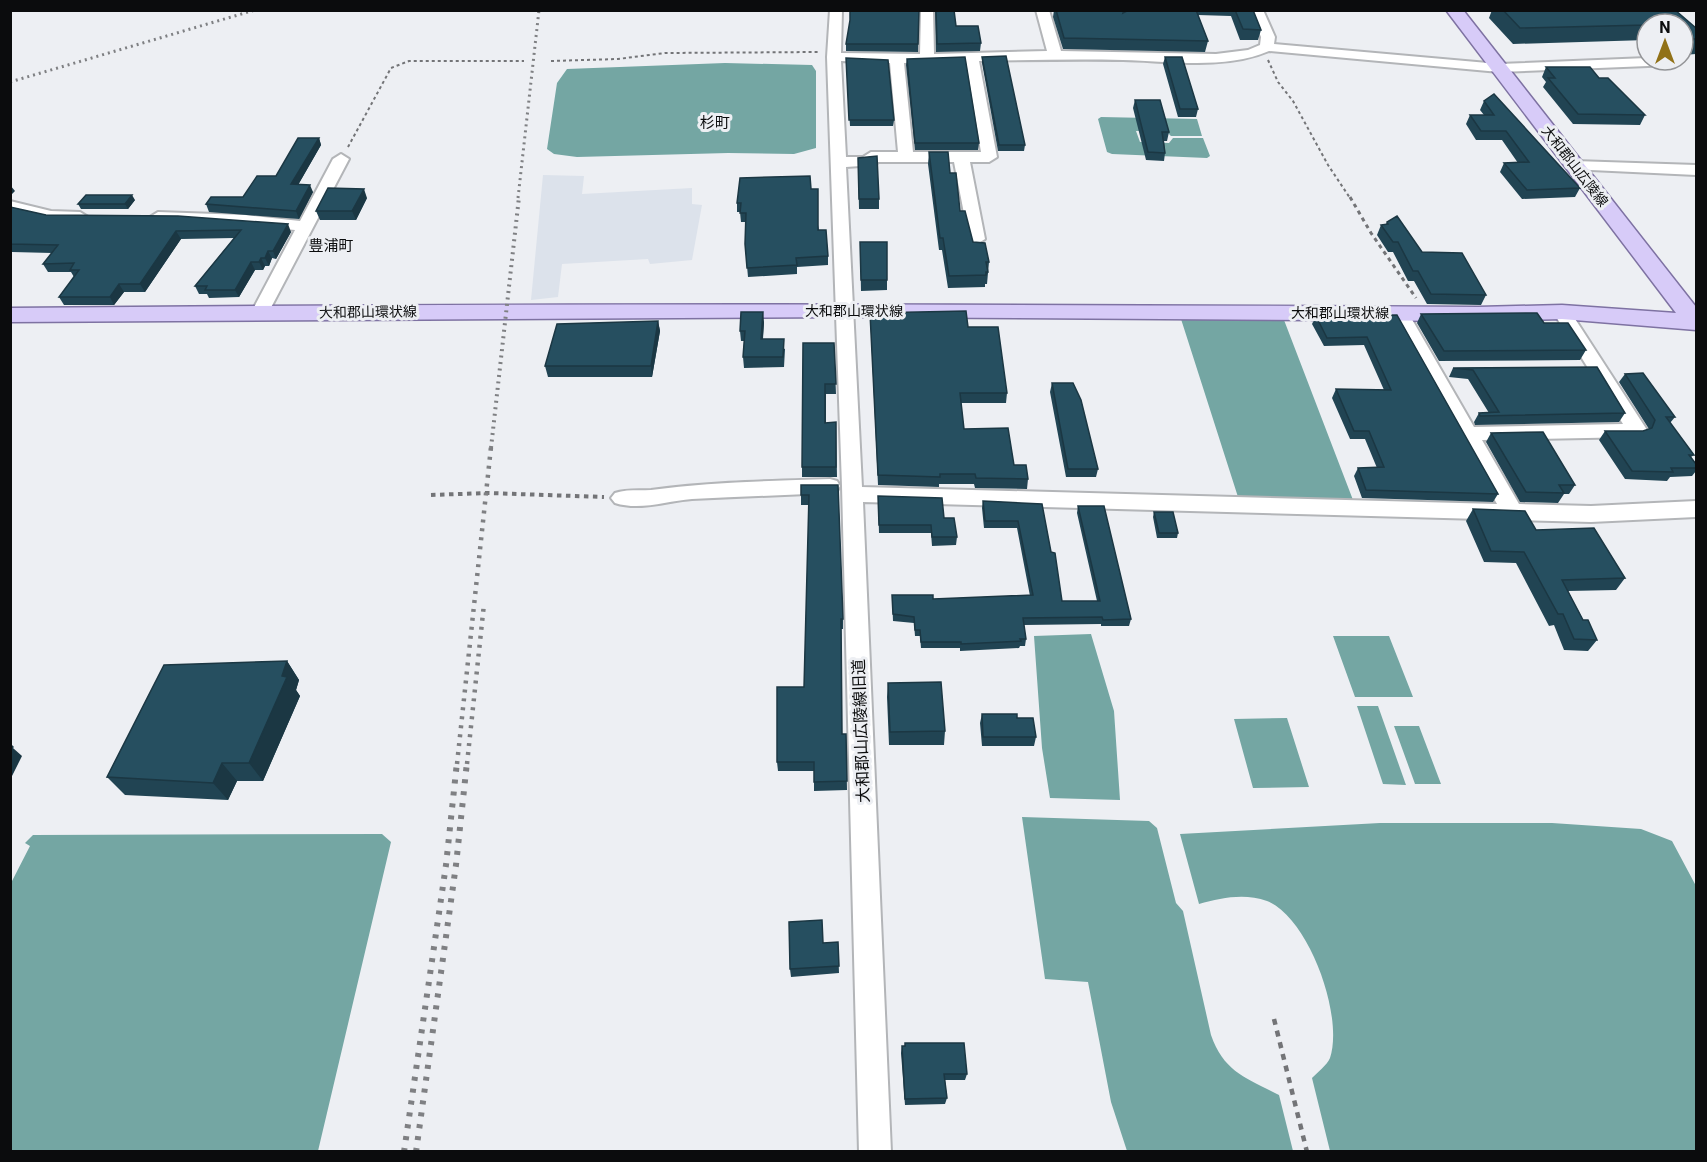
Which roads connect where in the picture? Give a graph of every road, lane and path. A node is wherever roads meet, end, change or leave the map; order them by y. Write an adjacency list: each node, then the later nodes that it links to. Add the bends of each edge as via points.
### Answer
1 (836, 10): 7 (street, 大和郡山広陵線旧道)
2 (927, 10): 9 (street)
3 (1042, 10): 8 (street)
4 (1256, 10): 6 (street, via 1268,38)
5 (1454, 10): 15 (main road, 大和郡山広陵線)
6 (1265, 48): 8 (street, via 1251,54 1216,58); 15 (street); 30 (path, via 1278,82 1306,121 1328,165)
7 (834, 54): 11 (street); 13 (path, via 665,53); 19 (street, 大和郡山広陵線旧道)
8 (1055, 56): 10 (street)
9 (927, 58): 10 (street); 11 (street)
10 (972, 58): 17 (street, via 989,157)
11 (897, 59): 16 (street)
12 (524, 61): 18 (path, via 409,61 391,68)
13 (550, 61)
14 (1635, 63): 15 (street)
15 (1499, 68): 20 (main road, 大和郡山広陵線)
16 (906, 157): 17 (street); 19 (street)
17 (960, 157): 26 (street)
18 (341, 159): 25 (street)
19 (839, 162): 27 (street, 大和郡山広陵線旧道)
20 (1575, 166): 21 (street); 33 (main road, 大和郡山広陵線)
21 (1696, 170)
22 (10, 206): 23 (street, via 51,216)
23 (98, 218)
24 (140, 218): 25 (street, via 245,220)
25 (304, 226): 31 (street)
26 (976, 239)
27 (845, 310): 29 (main road, 大和郡山環状線); 31 (main road, 大和郡山環状線); 39 (street, 大和郡山広陵線旧道)
28 (1562, 312): 30 (main road, 大和郡山環状線); 33 (main road, 大和郡山環状線); 35 (street)
29 (1400, 313): 30 (main road, 大和郡山環状線); 36 (street)
30 (1426, 313)
31 (260, 314): 32 (main road, 大和郡山環状線)
32 (10, 315)
33 (1696, 322)
34 (1573, 368): 35 (street)
35 (1597, 368): 38 (street, via 1637,430)
36 (1431, 369): 37 (street); 38 (street)
37 (1455, 369)
38 (1468, 434): 43 (street)
39 (852, 490): 41 (street, via 798,486); 43 (street); 45 (street, 大和郡山広陵線旧道)
40 (431, 495): 41 (path)
41 (622, 498)
42 (1696, 509): 43 (street, via 1591,514)
43 (1512, 511)
44 (1274, 1019): 46 (path)
45 (875, 1152)
46 (1307, 1152)

